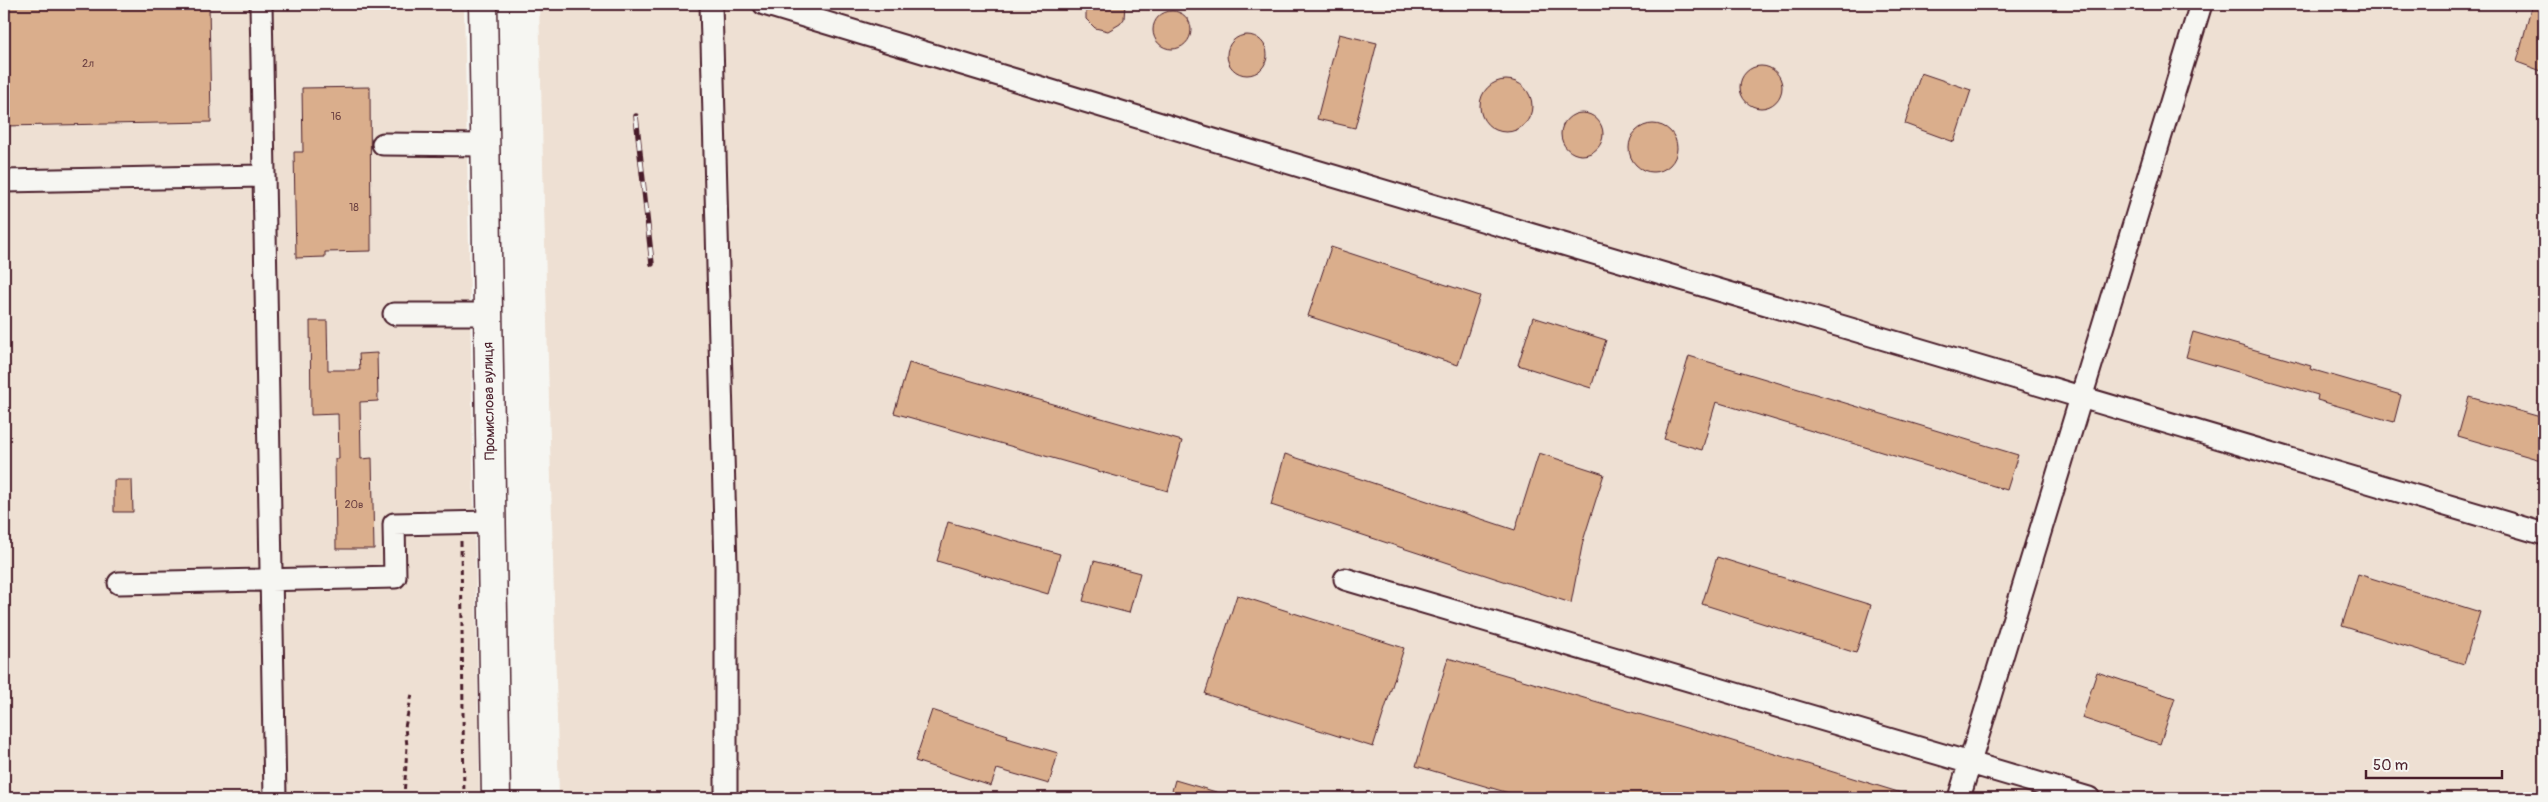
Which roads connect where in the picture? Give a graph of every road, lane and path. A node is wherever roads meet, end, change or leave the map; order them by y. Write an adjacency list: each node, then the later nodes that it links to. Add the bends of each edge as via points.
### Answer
1 (261, 4): 8 (lane)
2 (483, 4): 7 (main road, Промислова вулиця)
3 (710, 4): 25 (lane, via 726,567)
4 (764, 4): 12 (lane, via 1313,170)
5 (2201, 4): 12 (lane)
6 (383, 144): 7 (lane)
7 (485, 146): 11 (main road, Промислова вулиця)
8 (264, 176): 9 (lane); 17 (lane)
9 (4, 181)
10 (394, 314): 11 (lane)
11 (488, 314): 14 (main road, Промислова вулиця)
12 (2082, 396): 15 (lane); 20 (lane)
13 (461, 522): 14 (lane); 17 (lane, via 394,524 395,577); 23 (path)
14 (492, 522): 24 (main road, Промислова вулиця)
15 (2544, 534)
16 (1345, 579): 20 (lane)
17 (271, 580): 18 (lane); 21 (lane)
18 (119, 583)
19 (412, 694): 22 (path, via 405,728)
20 (1970, 762): 26 (lane); 27 (lane)
21 (275, 798)
22 (404, 798)
23 (464, 798)
24 (496, 798)
25 (726, 798)
26 (1959, 798)
27 (2089, 798)

